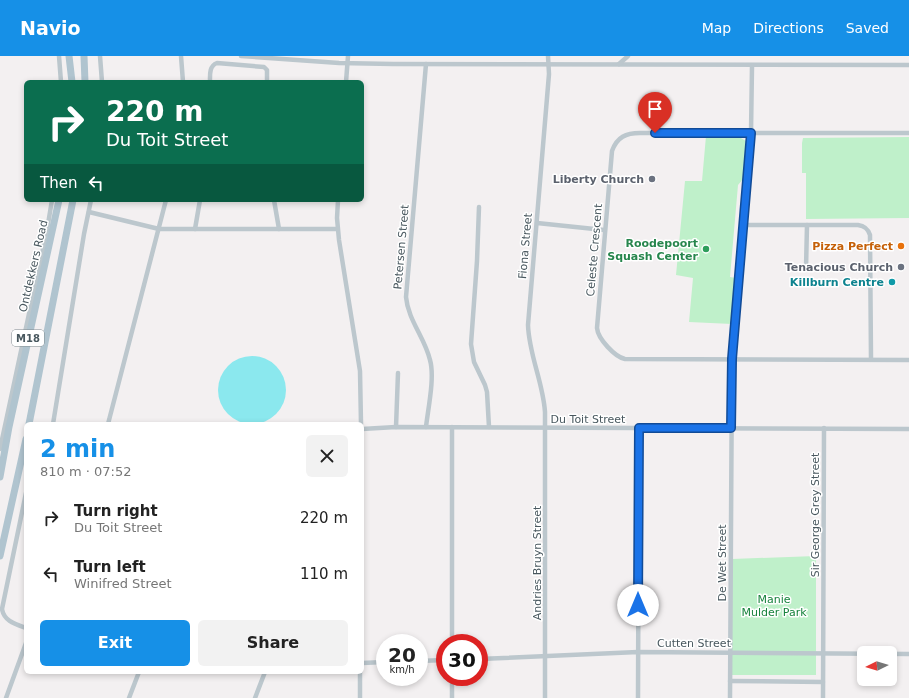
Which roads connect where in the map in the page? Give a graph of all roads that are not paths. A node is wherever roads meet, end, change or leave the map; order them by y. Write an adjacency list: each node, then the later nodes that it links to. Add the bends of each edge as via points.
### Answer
1 (59, 56): 17 (street)
2 (69, 56): 18 (main road)
3 (84, 56): 19 (main road)
4 (100, 56): 20 (street)
5 (181, 56): 21 (street)
6 (241, 56): 10 (street)
7 (348, 56): 11 (street)
8 (548, 56): 14 (street, Fiona Street)
9 (628, 56): 13 (street)
10 (265, 57): 11 (street)
11 (348, 63): 12 (street); 24 (street)
12 (426, 64): 14 (street); 57 (street, Petersen Street, via 406,297 408,309 430,360)
13 (619, 64): 14 (street); 16 (street)
14 (550, 65): 37 (street, Fiona Street)
15 (909, 65): 16 (street)
16 (752, 66): 25 (street, De Wet Street)
17 (61, 80)
18 (72, 80)
19 (85, 80)
20 (102, 80)
21 (183, 80)
22 (210, 80): 23 (street, via 210,70 214,64 218,64 264,67 267,70)
23 (267, 80)
24 (346, 80)
25 (751, 133): 26 (street, Celeste Crescent); 38 (street, De Wet Street); 44 (street, Celeste Crescent, via 640,133 624,136 612,151)
26 (909, 133)
27 (52, 202): 54 (street, Ontdekkers Road)
28 (59, 202): 67 (main road, Ontdekkers Road / M18)
29 (73, 202): 50 (main road, M18)
30 (91, 202): 36 (street)
31 (166, 202): 40 (street)
32 (200, 202): 41 (street)
33 (274, 202): 42 (street)
34 (338, 202): 43 (street)
35 (479, 208): 58 (street, via 478,261 470,344 474,362 487,392)
36 (89, 212): 40 (street); 51 (street)
37 (536, 223): 44 (street); 59 (street, Fiona Street, via 528,330 543,390)
38 (744, 225): 39 (street); 46 (street, De Wet Street)
39 (807, 225): 45 (street); 47 (street, via 858,225 866,227 870,235)
40 (159, 229): 41 (street); 52 (street)
41 (195, 229): 42 (street)
42 (279, 229): 43 (street)
43 (337, 229): 53 (street, via 360,371)
44 (604, 230): 46 (street, Celeste Crescent, via 597,328 599,336 615,354 625,359)
45 (806, 269)
46 (732, 359): 47 (street, Celeste Crescent); 61 (street, De Wet Street)
47 (871, 359): 48 (street, Celeste Crescent)
48 (909, 360)
49 (398, 373): 55 (street)
50 (29, 422)
51 (53, 422)
52 (109, 422)
53 (361, 422)
54 (2, 426): 66 (street, Ontdekkers Road)
55 (396, 427): 57 (street, Du Toit Street); 63 (street, Du Toit Street)
56 (452, 427): 57 (street, Du Toit Street); 58 (street, Du Toit Street); 71 (street)
57 (426, 428)
58 (489, 428): 59 (street, Du Toit Street)
59 (546, 428): 60 (street, Du Toit Street); 77 (street, Andries Bruyn Street)
60 (639, 428): 61 (street, Du Toit Street); 73 (street)
61 (731, 428): 62 (street, Du Toit Street); 74 (street, De Wet Street)
62 (824, 428): 64 (street, Du Toit Street); 75 (street, Sir George Grey Street)
63 (364, 429)
64 (909, 429)
65 (24, 448): 69 (main road)
66 (0, 449)
67 (0, 477)
68 (24, 503): 70 (street, via 2,604 4,616)
69 (0, 556)
70 (24, 627)
71 (452, 634)
72 (24, 649): 87 (street)
73 (638, 652): 74 (street, Cutten Street); 77 (street, Cutten Street); 93 (street)
74 (731, 653): 75 (street, Cutten Street); 84 (street, De Wet Street)
75 (823, 653): 76 (street, Cutten Street); 85 (street, Sir George Grey Street)
76 (909, 654)
77 (545, 656): 78 (street, Cutten Street); 92 (street, Andries Bruyn Street)
78 (488, 659)
79 (376, 662): 80 (street)
80 (364, 663)
81 (137, 674): 88 (street)
82 (264, 674): 89 (street)
83 (360, 674): 90 (street)
84 (730, 681): 85 (street); 94 (street, De Wet Street)
85 (823, 682): 95 (street, Sir George Grey Street)
86 (452, 686): 91 (street)
87 (6, 698)
88 (129, 698)
89 (255, 698)
90 (360, 698)
91 (452, 698)
92 (545, 698)
93 (638, 698)
94 (730, 698)
95 (823, 698)

